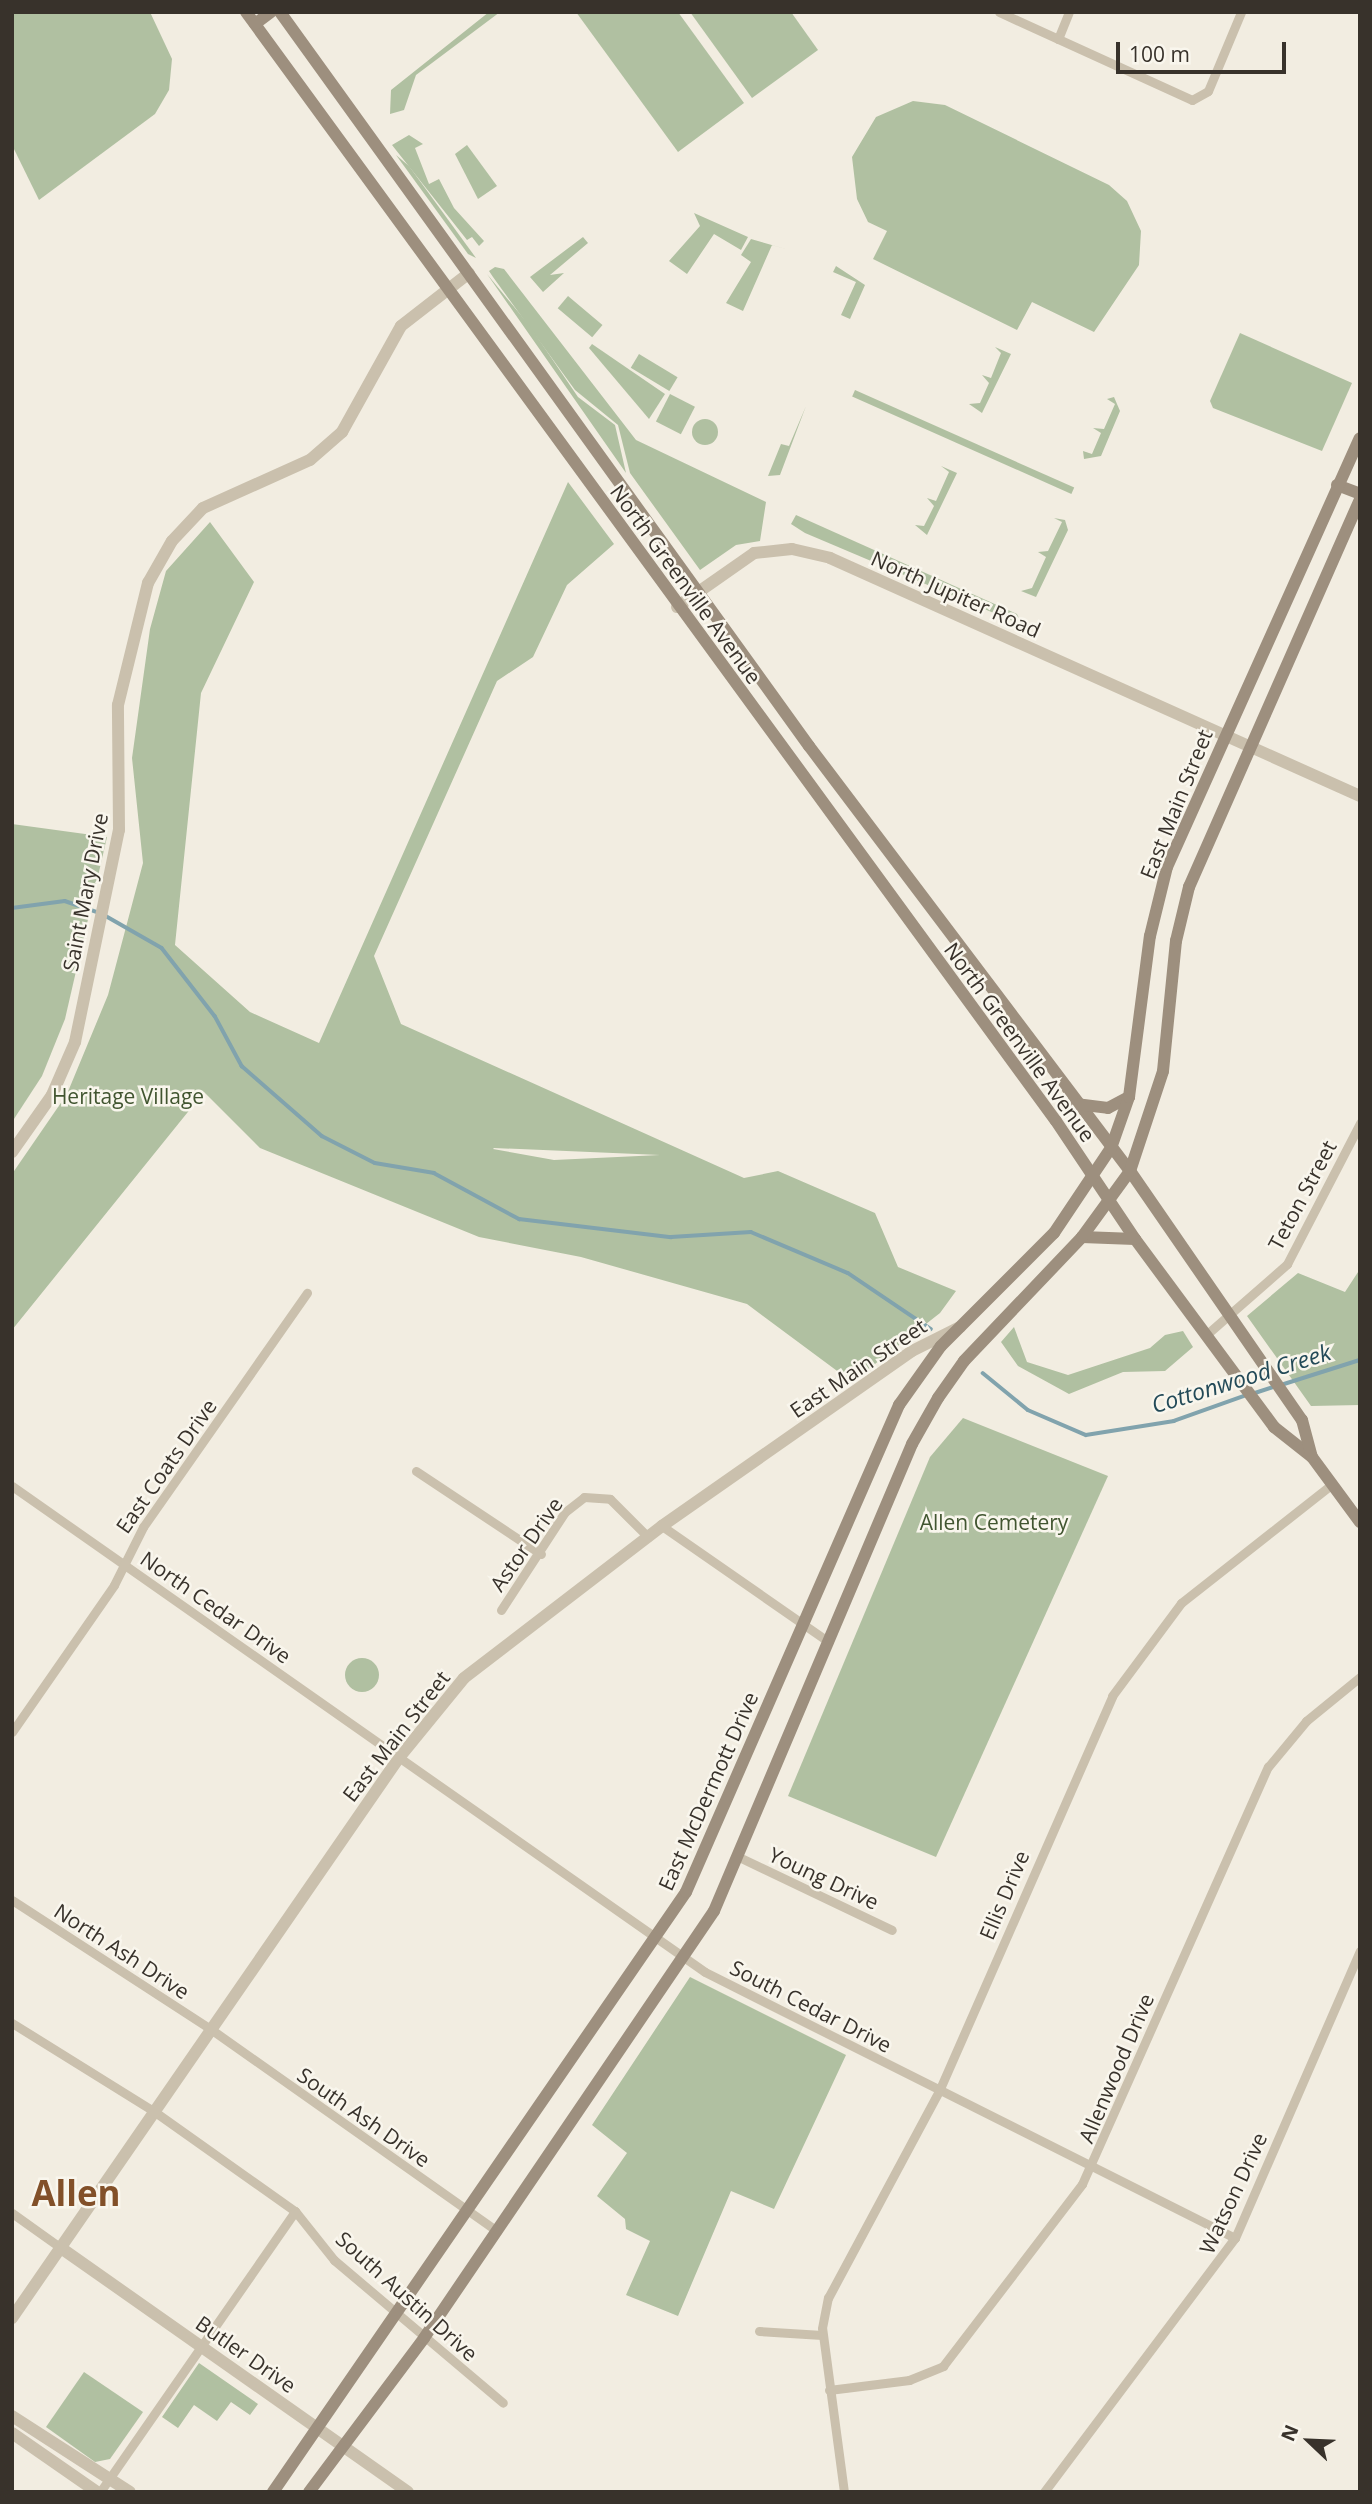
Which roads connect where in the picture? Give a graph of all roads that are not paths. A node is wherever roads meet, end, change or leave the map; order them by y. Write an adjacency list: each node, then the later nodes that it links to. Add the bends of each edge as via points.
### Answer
1 (246, 12): 7 (main road, North Greenville Avenue)
2 (271, 12): 7 (main road)
3 (280, 12): 9 (main road, North Greenville Avenue)
4 (999, 12): 8 (street)
5 (1069, 12): 8 (street)
6 (1241, 12): 8 (street, via 1208,91 1197,100)
7 (255, 23): 10 (main road, North Greenville Avenue)
8 (1058, 39)
9 (469, 273): 10 (street, Saint Mary Drive); 14 (main road, North Greenville Avenue)
10 (447, 289): 15 (main road, North Greenville Avenue); 25 (street, Saint Mary Drive, via 401,326 342,432 310,460 203,508 172,541 148,583 120,691 117,844 90,969 61,1078)
11 (1360, 438): 12 (main road, East Main Street)
12 (1337, 485): 13 (main road); 16 (main road, East Main Street)
13 (1360, 496): 17 (main road, East Main Street)
14 (699, 589): 15 (street, North Jupiter Road); 16 (street, North Jupiter Road, via 736,561 768,550 830,558); 22 (main road, North Greenville Avenue)
15 (677, 607): 27 (main road, North Greenville Avenue)
16 (1226, 733): 17 (street, North Jupiter Road); 19 (main road, East Main Street, via 1167,867)
17 (1251, 745): 18 (street, North Jupiter Road); 20 (main road, East Main Street)
18 (1360, 796)
19 (1154, 918): 20 (main road); 21 (main road, East Main Street)
20 (1179, 923): 26 (main road, East Main Street, via 1163,1071)
21 (1129, 1097): 22 (main road, via 1108,1108); 24 (main road, East Main Street)
22 (1076, 1104): 24 (main road, North Greenville Avenue)
23 (1360, 1123): 32 (street, Teton Street, via 1287,1264)
24 (1111, 1148): 26 (main road, North Greenville Avenue); 27 (main road, East Main Street)
25 (12, 1152)
26 (1130, 1171): 28 (main road, East Main Street); 32 (main road, North Greenville Avenue)
27 (1094, 1179): 28 (main road, North Greenville Avenue); 33 (main road, East Main Street, via 1054,1233)
28 (1110, 1202): 29 (main road, East Main Street); 30 (main road, North Greenville Avenue)
29 (1082, 1237): 30 (main road); 46 (main road, East Main Street, via 964,1361 912,1444)
30 (1135, 1239): 34 (main road, North Greenville Avenue)
31 (307, 1293): 43 (street, East Coats Drive, via 143,1527)
32 (1228, 1317): 34 (street, Teton Street); 35 (main road, North Greenville Avenue, via 1302,1420)
33 (960, 1327): 40 (street, East Main Street, via 912,1351); 45 (main road, East McDermott Drive, via 898,1405)
34 (1206, 1335): 35 (main road, North Greenville Avenue, via 1274,1427)
35 (1312, 1457): 37 (main road)
36 (416, 1471): 42 (street)
37 (1332, 1484): 39 (main road); 58 (street, Ellis Drive, via 1181,1603 1131,1664)
38 (12, 1486): 43 (street, North Cedar Drive)
39 (1360, 1522)
40 (662, 1526): 41 (street, East Main Street); 45 (street)
41 (648, 1537): 42 (street, Astor Drive, via 610,1499 584,1497 565,1512); 49 (street, East Main Street, via 485,1657)
42 (541, 1554): 44 (street, Astor Drive)
43 (124, 1564): 48 (street, East Coats Drive); 49 (street, North Cedar Drive)
44 (501, 1610)
45 (800, 1627): 46 (street); 53 (main road, East McDermott Drive, via 687,1892)
46 (829, 1642): 50 (main road)
47 (1360, 1678): 60 (street, Allenwood Drive, via 1306,1721 1268,1767)
48 (12, 1732)
49 (398, 1759): 53 (street, South Cedar Drive); 57 (street, East Main Street)
50 (741, 1858): 52 (street, Young Drive); 55 (main road)
51 (12, 1900): 57 (street, North Ash Drive)
52 (892, 1930)
53 (657, 1940): 55 (street, South Cedar Drive); 62 (main road, East McDermott Drive)
54 (1360, 1951): 65 (street, Watson Drive)
55 (684, 1957): 58 (street, South Cedar Drive); 64 (main road)
56 (12, 2023): 59 (street, South Austin Drive)
57 (212, 2030): 59 (street, East Main Street); 62 (street, South Ash Drive)
58 (939, 2091): 60 (street, South Cedar Drive); 70 (street, Ellis Drive, via 828,2298)
59 (155, 2112): 61 (street, South Austin Drive); 66 (street, East Main Street)
60 (1092, 2167): 65 (street, South Cedar Drive); 73 (street, Allenwood Drive, via 943,2366 909,2380)
61 (295, 2211): 67 (street, South Austin Drive, via 334,2260); 72 (street)
62 (470, 2212): 64 (street, South Ash Drive); 67 (main road, East McDermott Drive)
63 (12, 2213): 66 (street)
64 (497, 2231): 71 (main road)
65 (1235, 2238): 86 (street, Watson Drive)
66 (61, 2248): 68 (street, East Main Street); 72 (street, Butler Drive)
67 (398, 2316): 71 (street, South Austin Drive); 76 (main road, East McDermott Drive)
68 (12, 2318)
69 (759, 2331): 70 (street)
70 (822, 2335): 73 (street, Ellis Drive)
71 (424, 2338): 74 (street, South Austin Drive); 78 (main road)
72 (201, 2346): 76 (street, Butler Drive); 79 (street)
73 (829, 2390): 85 (street, Ellis Drive)
74 (503, 2403)
75 (12, 2416): 79 (street)
76 (318, 2428): 78 (street, Butler Drive); 82 (main road, East McDermott Drive)
77 (12, 2433): 80 (street)
78 (345, 2447): 83 (main road); 84 (street, Butler Drive)
79 (110, 2478): 80 (street); 81 (street)
80 (99, 2492)
81 (130, 2492)
82 (273, 2492)
83 (309, 2492)
84 (408, 2492)
85 (844, 2492)
86 (1044, 2492)

